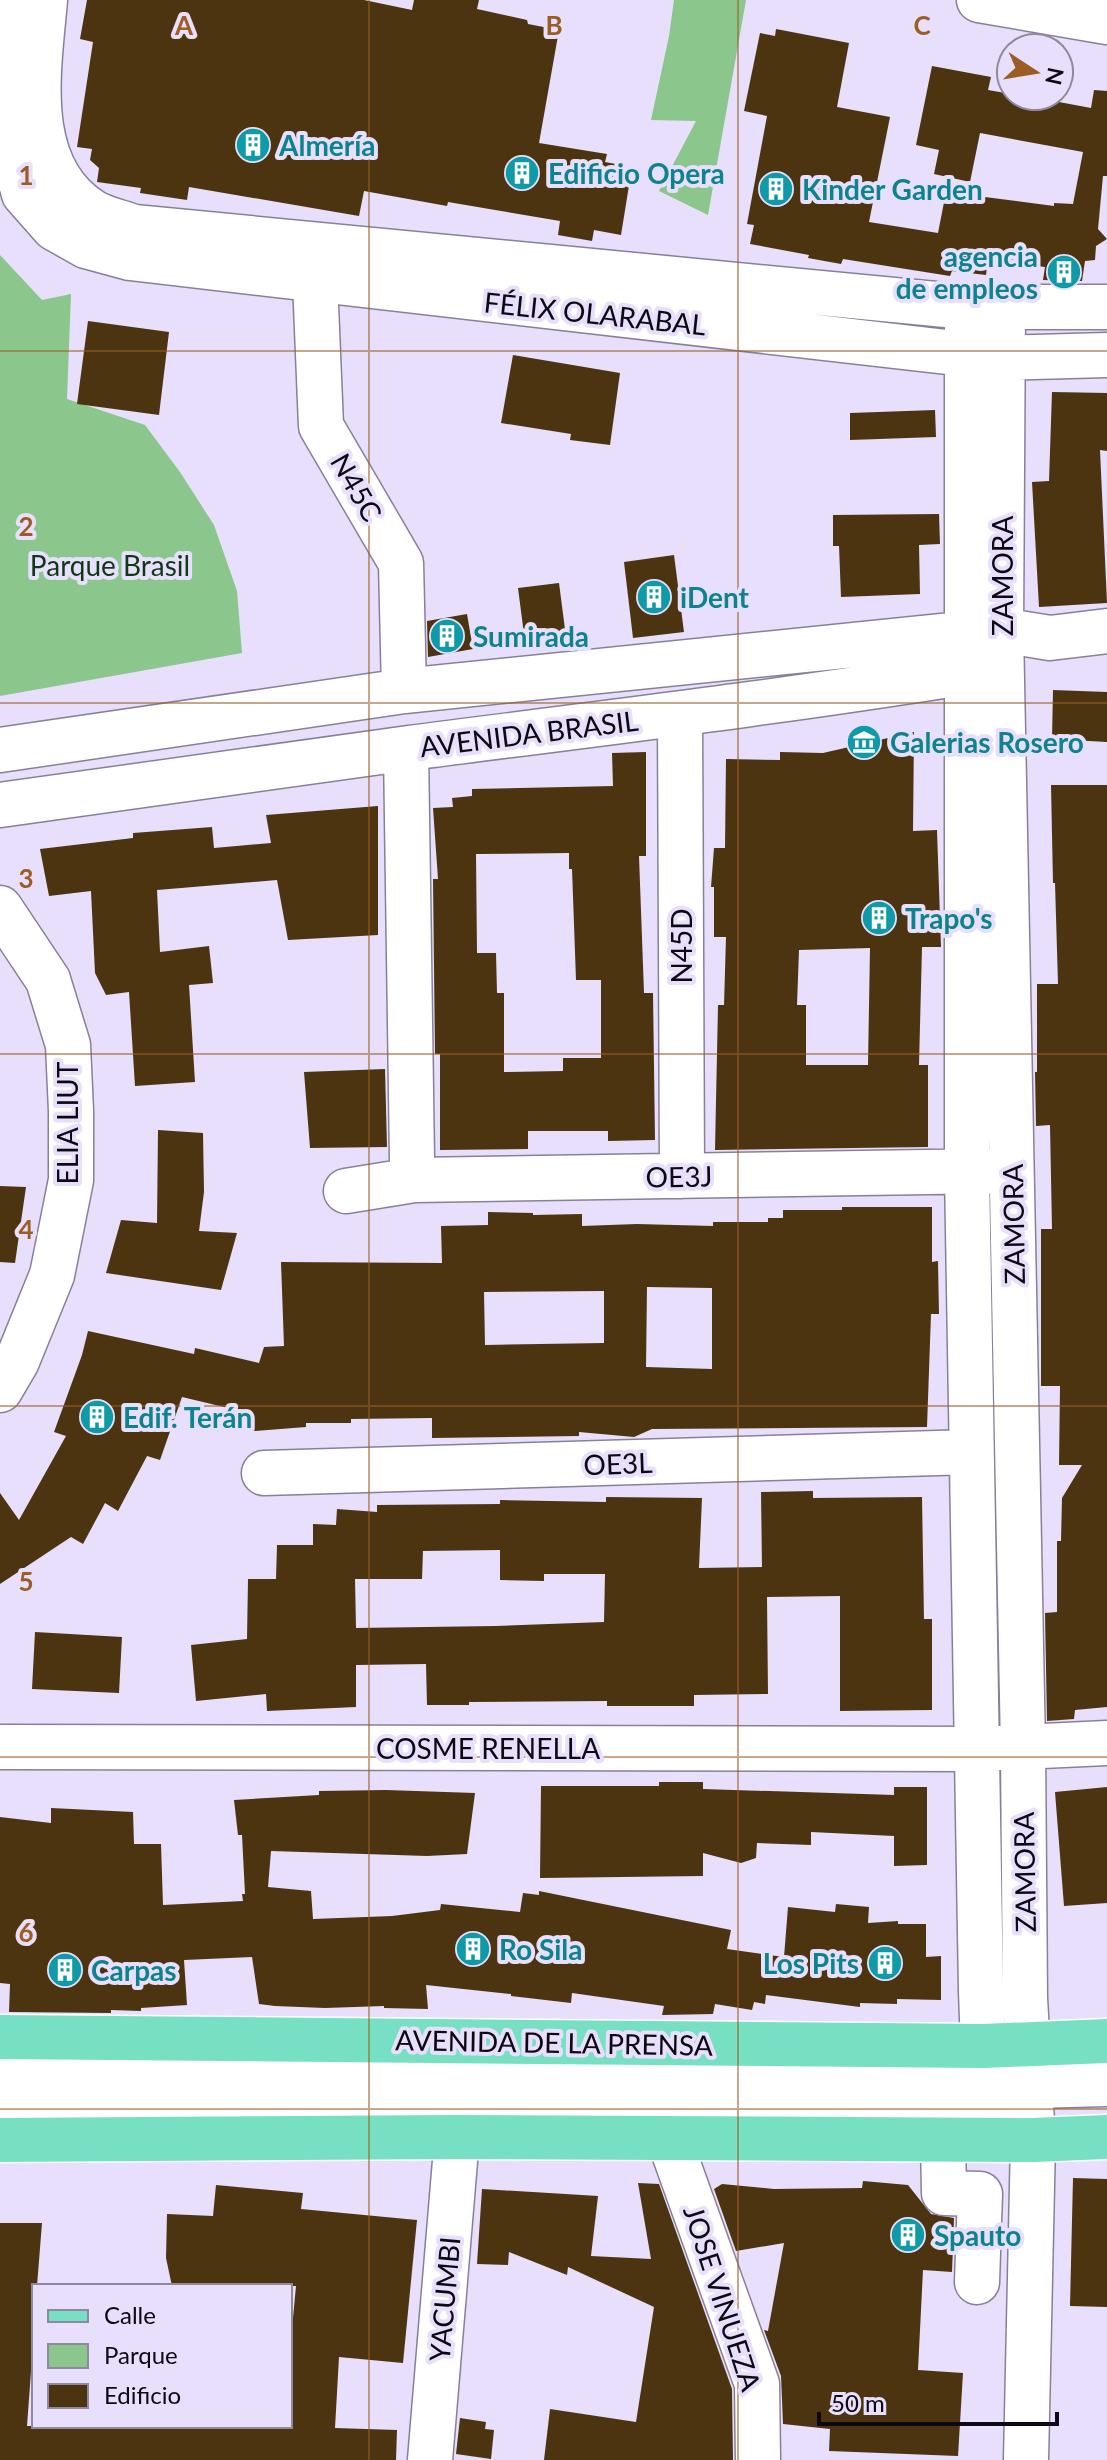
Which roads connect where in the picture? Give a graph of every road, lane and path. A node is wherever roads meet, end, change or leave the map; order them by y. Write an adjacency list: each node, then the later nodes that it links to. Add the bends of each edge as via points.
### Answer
1 (9, 0): 5 (street, via 3,81 10,145 24,194 54,228)
2 (45, 0): 5 (street, via 38,78 40,132 55,171)
3 (979, 0): 4 (street)
4 (1107, 22)
5 (90, 230): 6 (street, FÉLIX OLARABAL, via 130,258); 8 (street, FÉLIX OLARABAL, via 134,227)
6 (315, 281): 10 (street, FÉLIX OLARABAL); 13 (street, N45C, via 321,426 401,563)
7 (1107, 307): 8 (street, FÉLIX OLARABAL)
8 (985, 308): 10 (street, ZAMORA)
9 (1107, 355): 10 (street, FÉLIX OLARABAL)
10 (984, 356): 12 (street, ZAMORA)
11 (1107, 631): 12 (street, AVENIDA BRASIL)
12 (984, 650): 13 (street, AVENIDA BRASIL); 14 (street, AVENIDA BRASIL); 19 (street, ZAMORA); 20 (street, ZAMORA)
13 (404, 691): 16 (street, AVENIDA BRASIL)
14 (680, 715): 15 (street, AVENIDA BRASIL); 21 (street, N45D)
15 (406, 749): 17 (street, AVENIDA BRASIL); 22 (street)
16 (0, 750)
17 (0, 805)
18 (0, 908): 24 (street, ELIA LIUT, via 48,980 68,1045 71,1180 52,1275)
19 (1012, 1171): 20 (street, OE3J); 29 (street, ZAMORA)
20 (967, 1172): 21 (street, OE3J); 25 (street, ZAMORA)
21 (682, 1176): 22 (street, OE3J)
22 (414, 1180): 23 (street, OE3J)
23 (346, 1191)
24 (0, 1390)
25 (971, 1452): 26 (street, OE3L); 30 (street, ZAMORA)
26 (264, 1473)
27 (1107, 1743): 29 (street, COSME RENELLA)
28 (0, 1747): 30 (street, COSME RENELLA)
29 (1023, 1747): 30 (street, COSME RENELLA); 35 (street, ZAMORA)
30 (977, 1749): 35 (street, ZAMORA)
31 (0, 2037): 35 (main road, AVENIDA DE LA PRENSA)
32 (1107, 2041): 35 (main road, AVENIDA DE LA PRENSA)
33 (0, 2074): 35 (street, via 423,2073)
34 (1107, 2084): 35 (street)
35 (1014, 2091): 36 (street, via 415,2107); 37 (street); 39 (main road, AVENIDA DE LA PRENSA); 42 (main road, AVENIDA DE LA PRENSA); 43 (street)
36 (0, 2104)
37 (1107, 2118)
38 (457, 2137): 40 (main road, AVENIDA DE LA PRENSA); 41 (main road, AVENIDA DE LA PRENSA); 44 (street, YACUMBI)
39 (1107, 2137)
40 (669, 2139): 42 (main road, AVENIDA DE LA PRENSA); 45 (street, JOSE VINUEZA, via 757,2384)
41 (0, 2140)
42 (943, 2140): 43 (street, via 944,2193 980,2194 966,2282)
43 (1030, 2283): 46 (street)
44 (430, 2460)
45 (758, 2460)
46 (1026, 2460)

